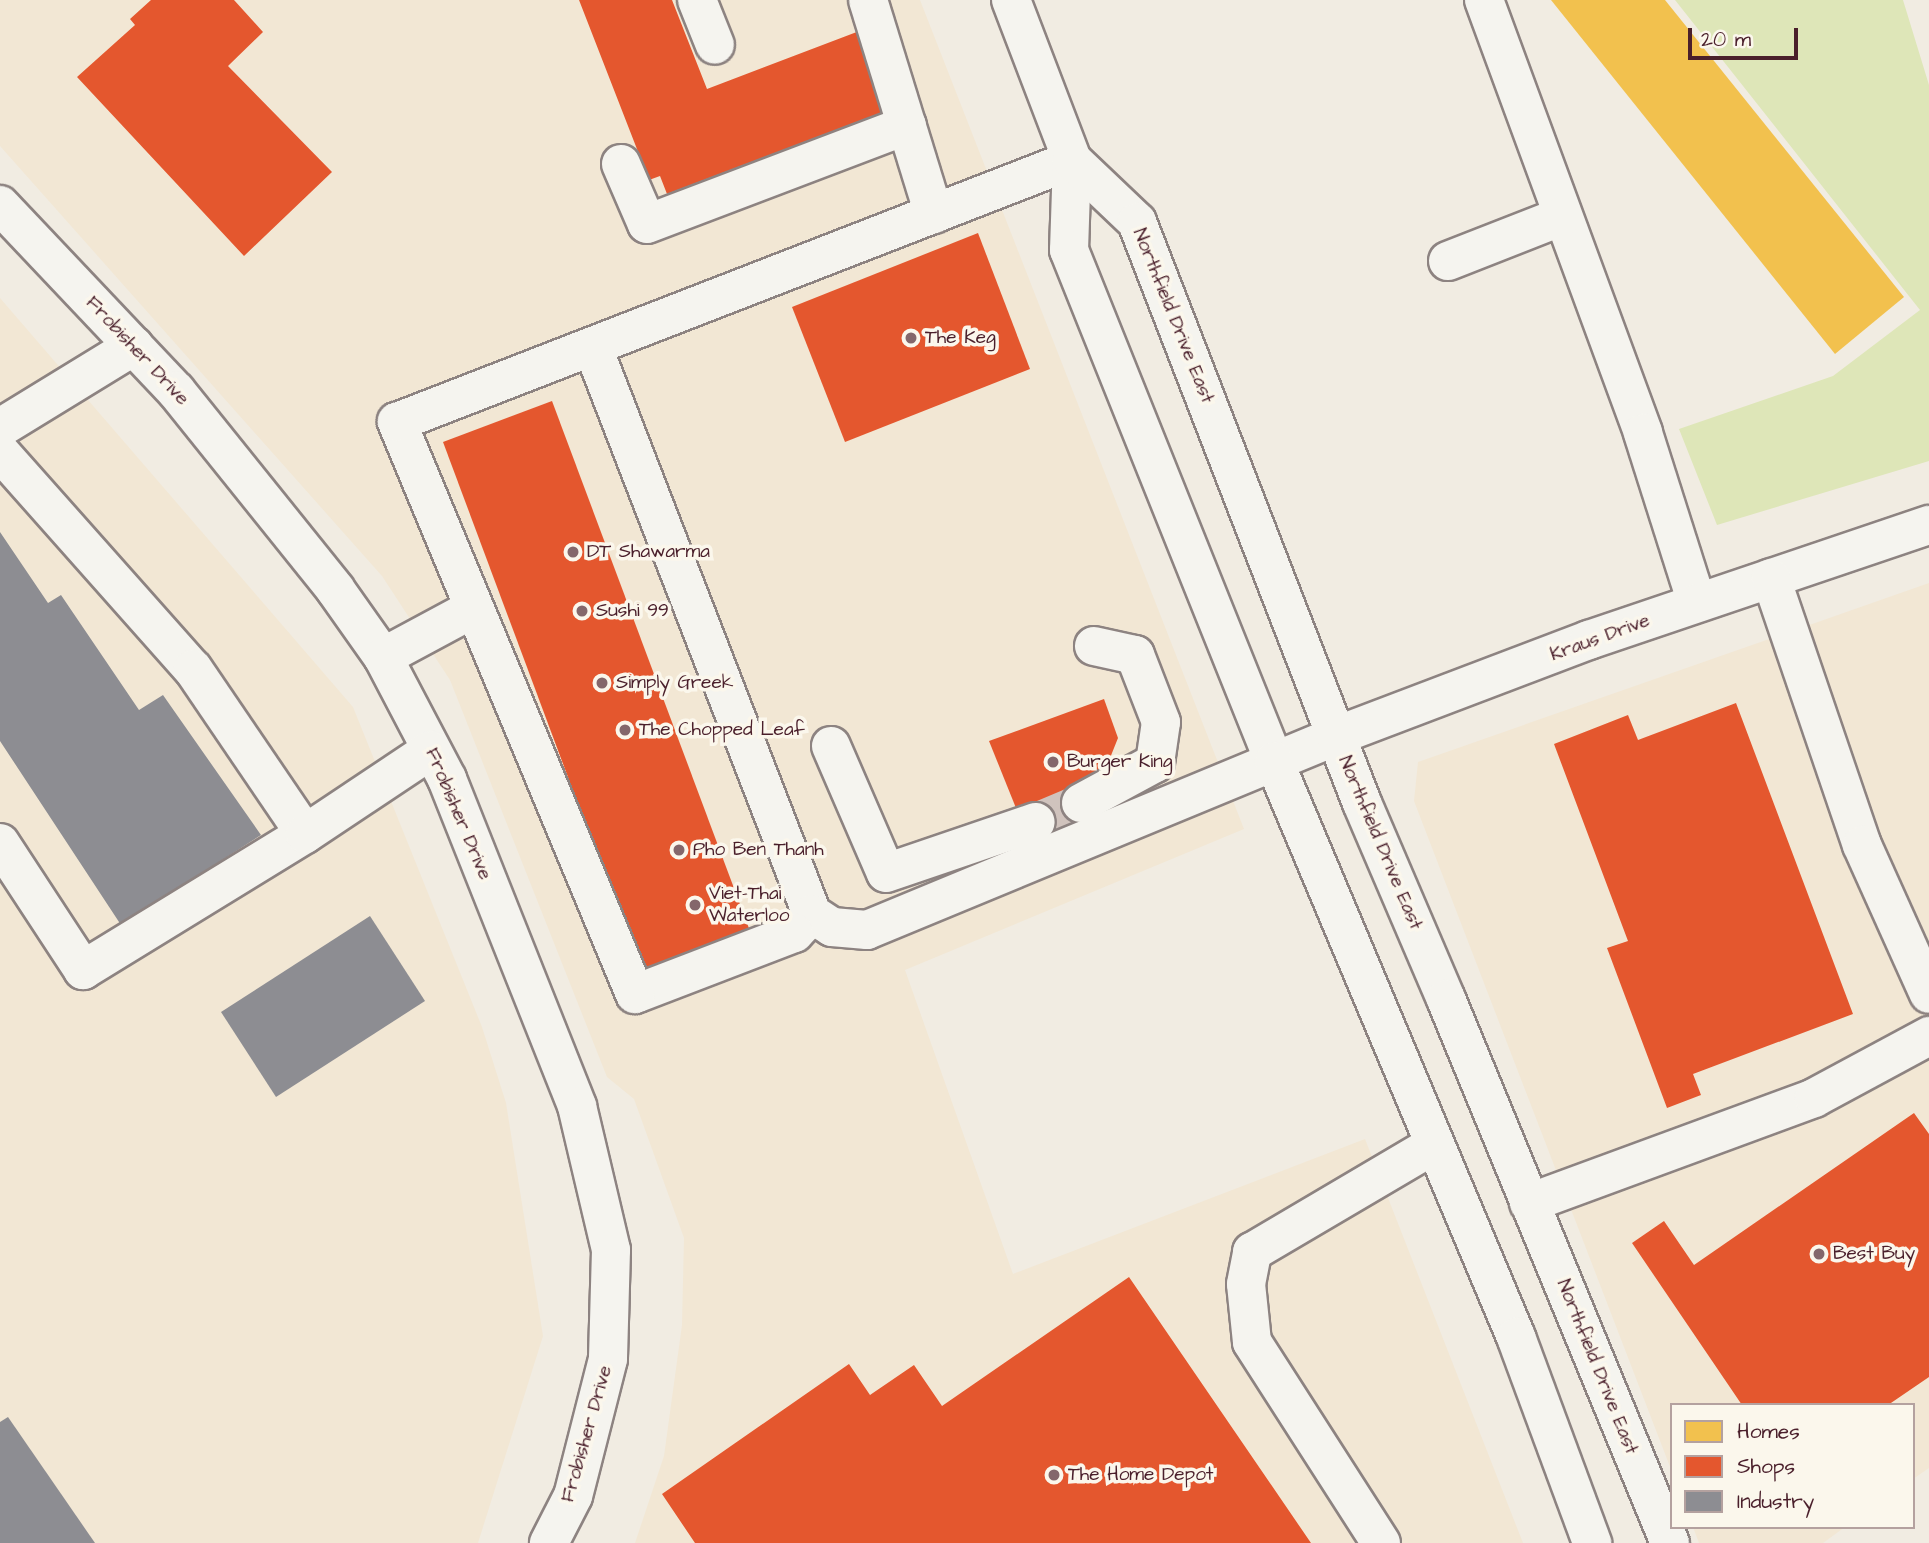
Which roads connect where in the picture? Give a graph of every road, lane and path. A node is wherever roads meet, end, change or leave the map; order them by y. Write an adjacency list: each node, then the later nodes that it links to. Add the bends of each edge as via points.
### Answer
1 (697, 0): 5 (main road)
2 (867, 0): 6 (main road)
3 (1011, 0): 7 (main road, Northfield Drive East)
4 (1484, 0): 11 (main road)
5 (715, 45)
6 (907, 125): 8 (main road, via 647,224); 10 (main road)
7 (1072, 160): 10 (main road); 23 (main road, Northfield Drive East, via 1137,222); 26 (main road, Northfield Drive East, via 1069,250)
8 (621, 164)
9 (0, 205): 13 (main road, Frobisher Drive)
10 (934, 214): 14 (main road)
11 (1563, 216): 12 (main road); 19 (main road, via 1643,433)
12 (1448, 261)
13 (134, 346): 15 (main road); 22 (main road, Frobisher Drive, via 176,391 335,589)
14 (593, 348): 20 (main road, via 397,422); 31 (main road)
15 (0, 428)
16 (0, 452): 29 (main road, via 193,669)
17 (1929, 525): 18 (main road, Kraus Drive)
18 (1771, 578): 19 (main road, Kraus Drive); 32 (main road, via 1862,845)
19 (1697, 603): 23 (main road, Kraus Drive)
20 (474, 608): 22 (main road); 31 (main road, via 635,994 794,933)
21 (1094, 646): 27 (main road, via 1135,656 1161,722 1155,763)
22 (383, 657): 25 (main road, Frobisher Drive)
23 (1336, 736): 26 (main road, Kraus Drive); 35 (main road, Northfield Drive East)
24 (831, 746): 28 (main road, via 886,873)
25 (431, 750): 29 (main road); 36 (main road, Frobisher Drive, via 447,779 576,1106 611,1250 608,1359 573,1496)
26 (1275, 761): 31 (main road, Kraus Drive, via 867,930 832,927); 34 (main road, Northfield Drive East)
27 (1081, 803)
28 (1036, 822)
29 (305, 834): 30 (main road, via 83,970)
30 (0, 843)
31 (812, 914)
32 (1929, 994)
33 (1929, 1035): 35 (main road, via 1814,1098)
34 (1434, 1145): 37 (main road, via 1252,1252 1246,1284 1252,1342); 38 (main road, Northfield Drive East, via 1516,1337)
35 (1529, 1203): 39 (main road, Northfield Drive East)
36 (549, 1543)
37 (1381, 1543)
38 (1592, 1543)
39 (1670, 1543)

